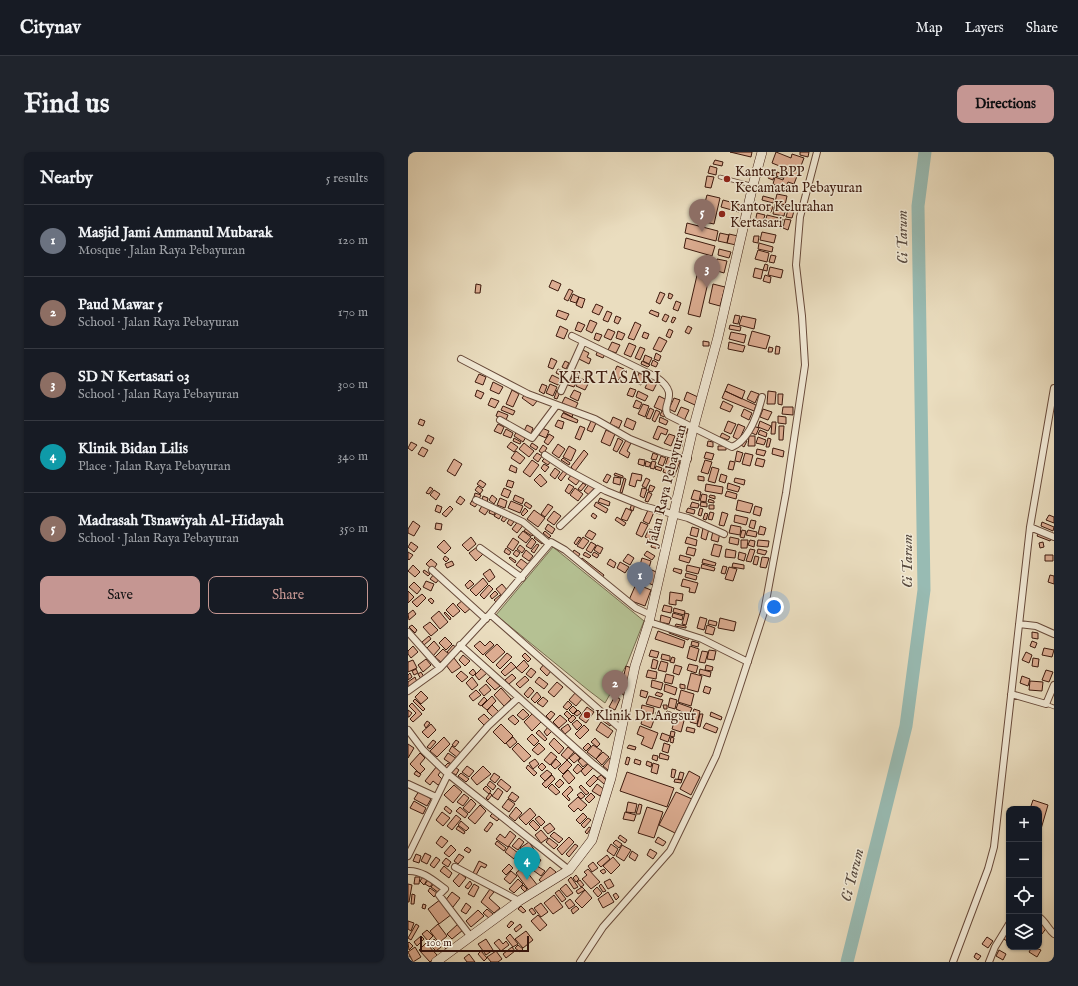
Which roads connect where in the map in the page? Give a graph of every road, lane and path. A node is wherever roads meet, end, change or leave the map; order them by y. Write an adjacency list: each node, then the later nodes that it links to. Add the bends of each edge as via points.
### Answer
1 (762, 152): 4 (main road, Jalan Raya Pebayuran)
2 (817, 152): 33 (street, via 800,217 796,265 805,365 768,594)
3 (720, 177): 4 (lane)
4 (753, 185): 13 (main road, Jalan Raya Pebayuran)
5 (572, 336): 6 (street)
6 (583, 342): 9 (street); 13 (street, via 661,381 670,395 667,414)
7 (461, 359): 11 (street, via 507,384)
8 (1054, 388): 20 (street)
9 (561, 391)
10 (762, 397): 13 (street, via 754,419 738,445 732,448)
11 (556, 406): 12 (street, via 532,438); 15 (street, via 596,420 630,439 662,452)
12 (500, 420)
13 (694, 428): 15 (main road, Jalan Raya Pebayuran)
14 (545, 455): 16 (street)
15 (688, 459): 18 (main road, Jalan Raya Pebayuran)
16 (600, 488): 18 (street, via 643,506); 19 (street)
17 (476, 500): 23 (street, via 523,522)
18 (673, 514): 21 (street, via 699,522); 28 (main road, Jalan Raya Pebayuran)
19 (560, 526)
20 (1030, 527): 22 (street); 29 (street)
21 (724, 534)
22 (1054, 537)
23 (549, 544): 26 (street); 28 (street, via 554,543)
24 (480, 548): 26 (street)
25 (432, 570): 27 (street)
26 (522, 578): 27 (street)
27 (488, 617): 32 (street); 42 (street)
28 (650, 618): 33 (street, via 702,639); 42 (main road, Jalan Raya Pebayuran, via 635,666)
29 (1019, 624): 31 (street, via 1036,626); 37 (street)
30 (408, 632): 34 (street)
31 (1054, 634)
32 (460, 645): 34 (street); 38 (street)
33 (748, 662): 57 (street, via 716,756 670,851 603,927)
34 (440, 668): 36 (street)
35 (1054, 685): 39 (street)
36 (408, 691)
37 (1011, 694): 39 (street); 58 (street, via 994,848)
38 (518, 698): 43 (street, via 488,726); 44 (street)
39 (1046, 704): 40 (lane)
40 (1054, 707)
41 (408, 730): 43 (street, via 423,750)
42 (622, 730): 44 (main road, Jalan Raya Pebayuran)
43 (447, 773): 46 (street); 49 (street)
44 (611, 778): 49 (main road, Jalan Raya Pebayuran, via 592,840)
45 (408, 784): 46 (street)
46 (436, 797): 47 (street)
47 (408, 856)
48 (455, 867): 51 (street)
49 (569, 870): 51 (main road, Jalan Raya Pebayuran)
50 (408, 871): 55 (street, via 431,878 445,889 439,895)
51 (519, 901): 55 (main road, Jalan Raya Pebayuran)
52 (1042, 920): 54 (street)
53 (1006, 929): 59 (street)
54 (1054, 934)
55 (471, 937): 56 (main road, Jalan Raya Pebayuran)
56 (436, 962)
57 (580, 962)
58 (953, 962)
59 (989, 962)

